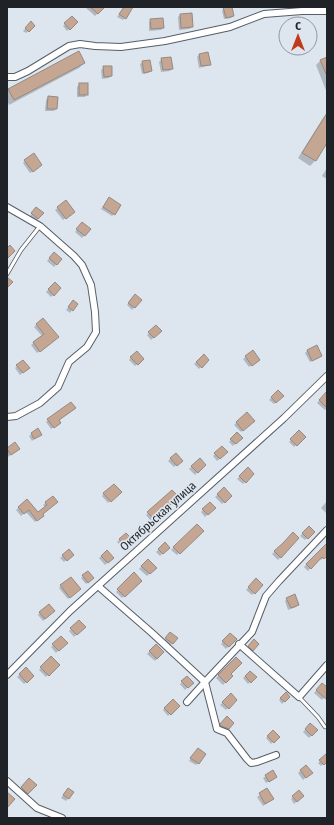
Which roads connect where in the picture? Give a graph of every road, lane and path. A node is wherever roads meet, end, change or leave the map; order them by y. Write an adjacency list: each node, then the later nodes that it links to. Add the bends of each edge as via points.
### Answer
1 (327, 11): 2 (street, via 264,14 230,27 165,41 121,47 80,44 69,46 28,71 15,77)
2 (7, 77)
3 (7, 208): 4 (street)
4 (40, 226): 5 (lane, via 21,250); 7 (street, via 82,265 91,285 96,332 87,347 69,362 58,387 40,403 16,416)
5 (7, 274)
6 (326, 379): 9 (street, Октябрьская улица)
7 (7, 417)
8 (327, 530): 10 (street, via 266,596 252,632)
9 (98, 586): 12 (street, Октябрьская улица); 13 (street)
10 (239, 644): 13 (street); 14 (street)
11 (327, 665): 14 (street)
12 (7, 676)
13 (205, 682): 15 (street); 17 (street, via 217,729 228,733 247,760 251,763 257,762)
14 (299, 697): 16 (lane)
15 (188, 702)
16 (325, 727)
17 (276, 755)
18 (7, 781): 19 (street, via 37,808)
19 (62, 818)

